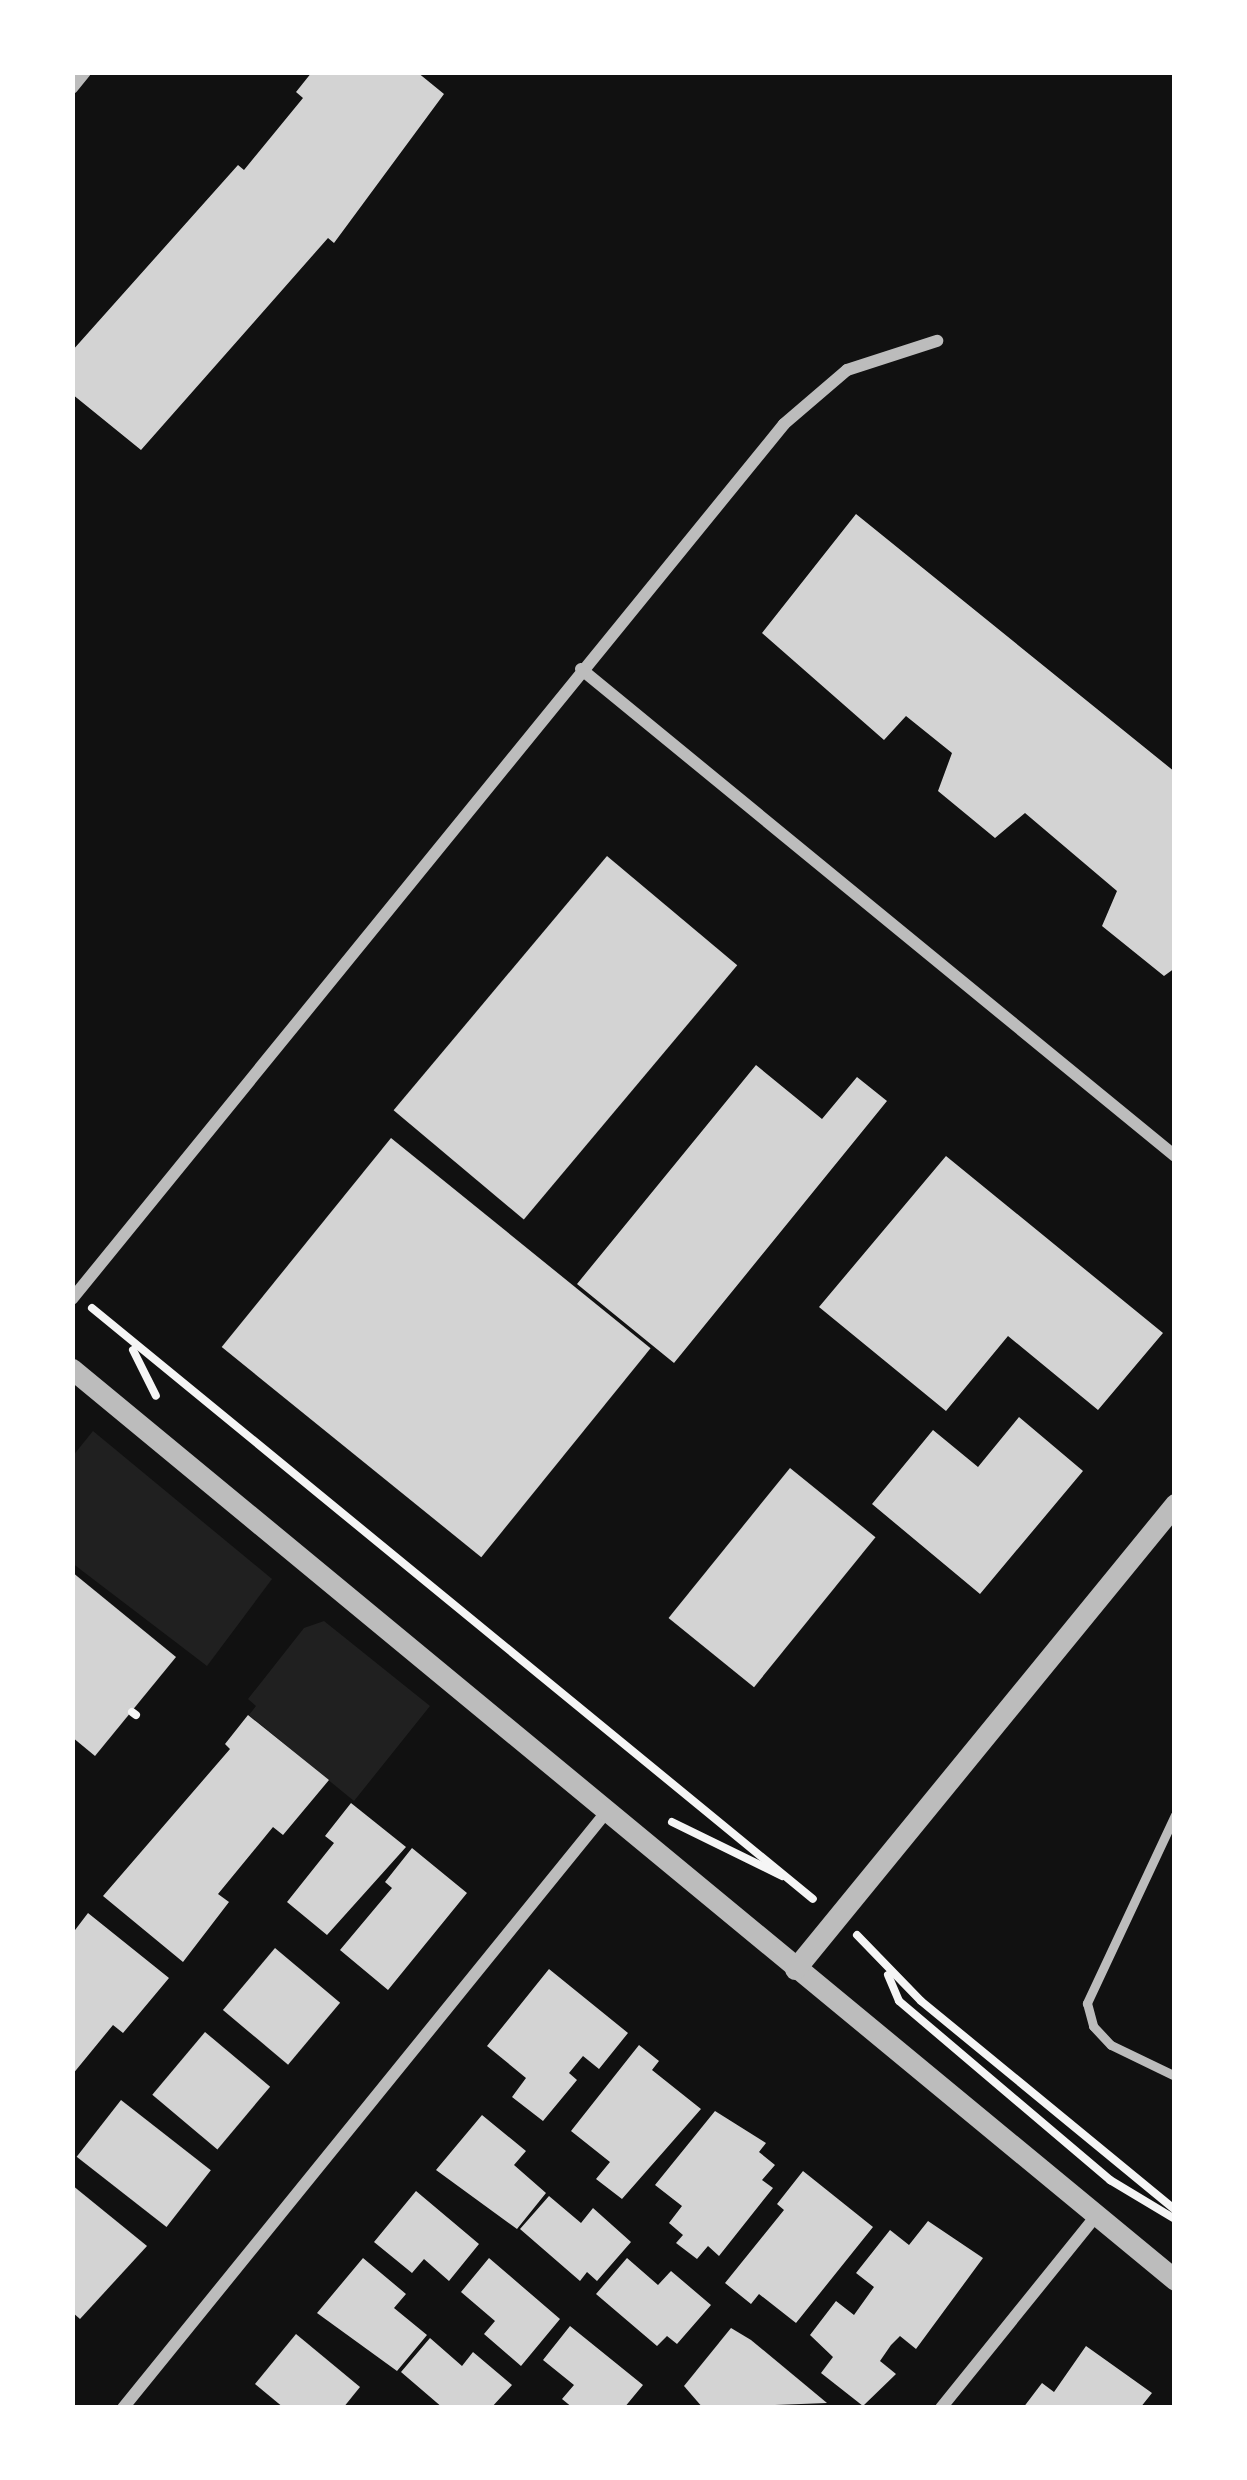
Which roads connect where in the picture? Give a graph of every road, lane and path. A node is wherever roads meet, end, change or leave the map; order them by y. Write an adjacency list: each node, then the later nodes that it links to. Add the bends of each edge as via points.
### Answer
1 (85, 72): 2 (street)
2 (72, 88)
3 (937, 341): 4 (street, via 882,353 809,399)
4 (581, 669): 5 (street); 6 (street)
5 (1175, 1156)
6 (74, 1297): 11 (path)
7 (72, 1369): 9 (street)
8 (1175, 1504): 12 (street)
9 (608, 1810): 12 (street); 17 (street)
10 (1175, 1815): 13 (lane, via 1088,2003 1093,2026 1111,2044)
11 (789, 1880)
12 (795, 1969): 15 (street)
13 (1175, 2076)
14 (1175, 2214): 14 (path, via 1110,2180 899,2001 885,1968)
15 (1097, 2215): 16 (street); 18 (street)
16 (1175, 2280)
17 (122, 2408)
18 (941, 2408)

